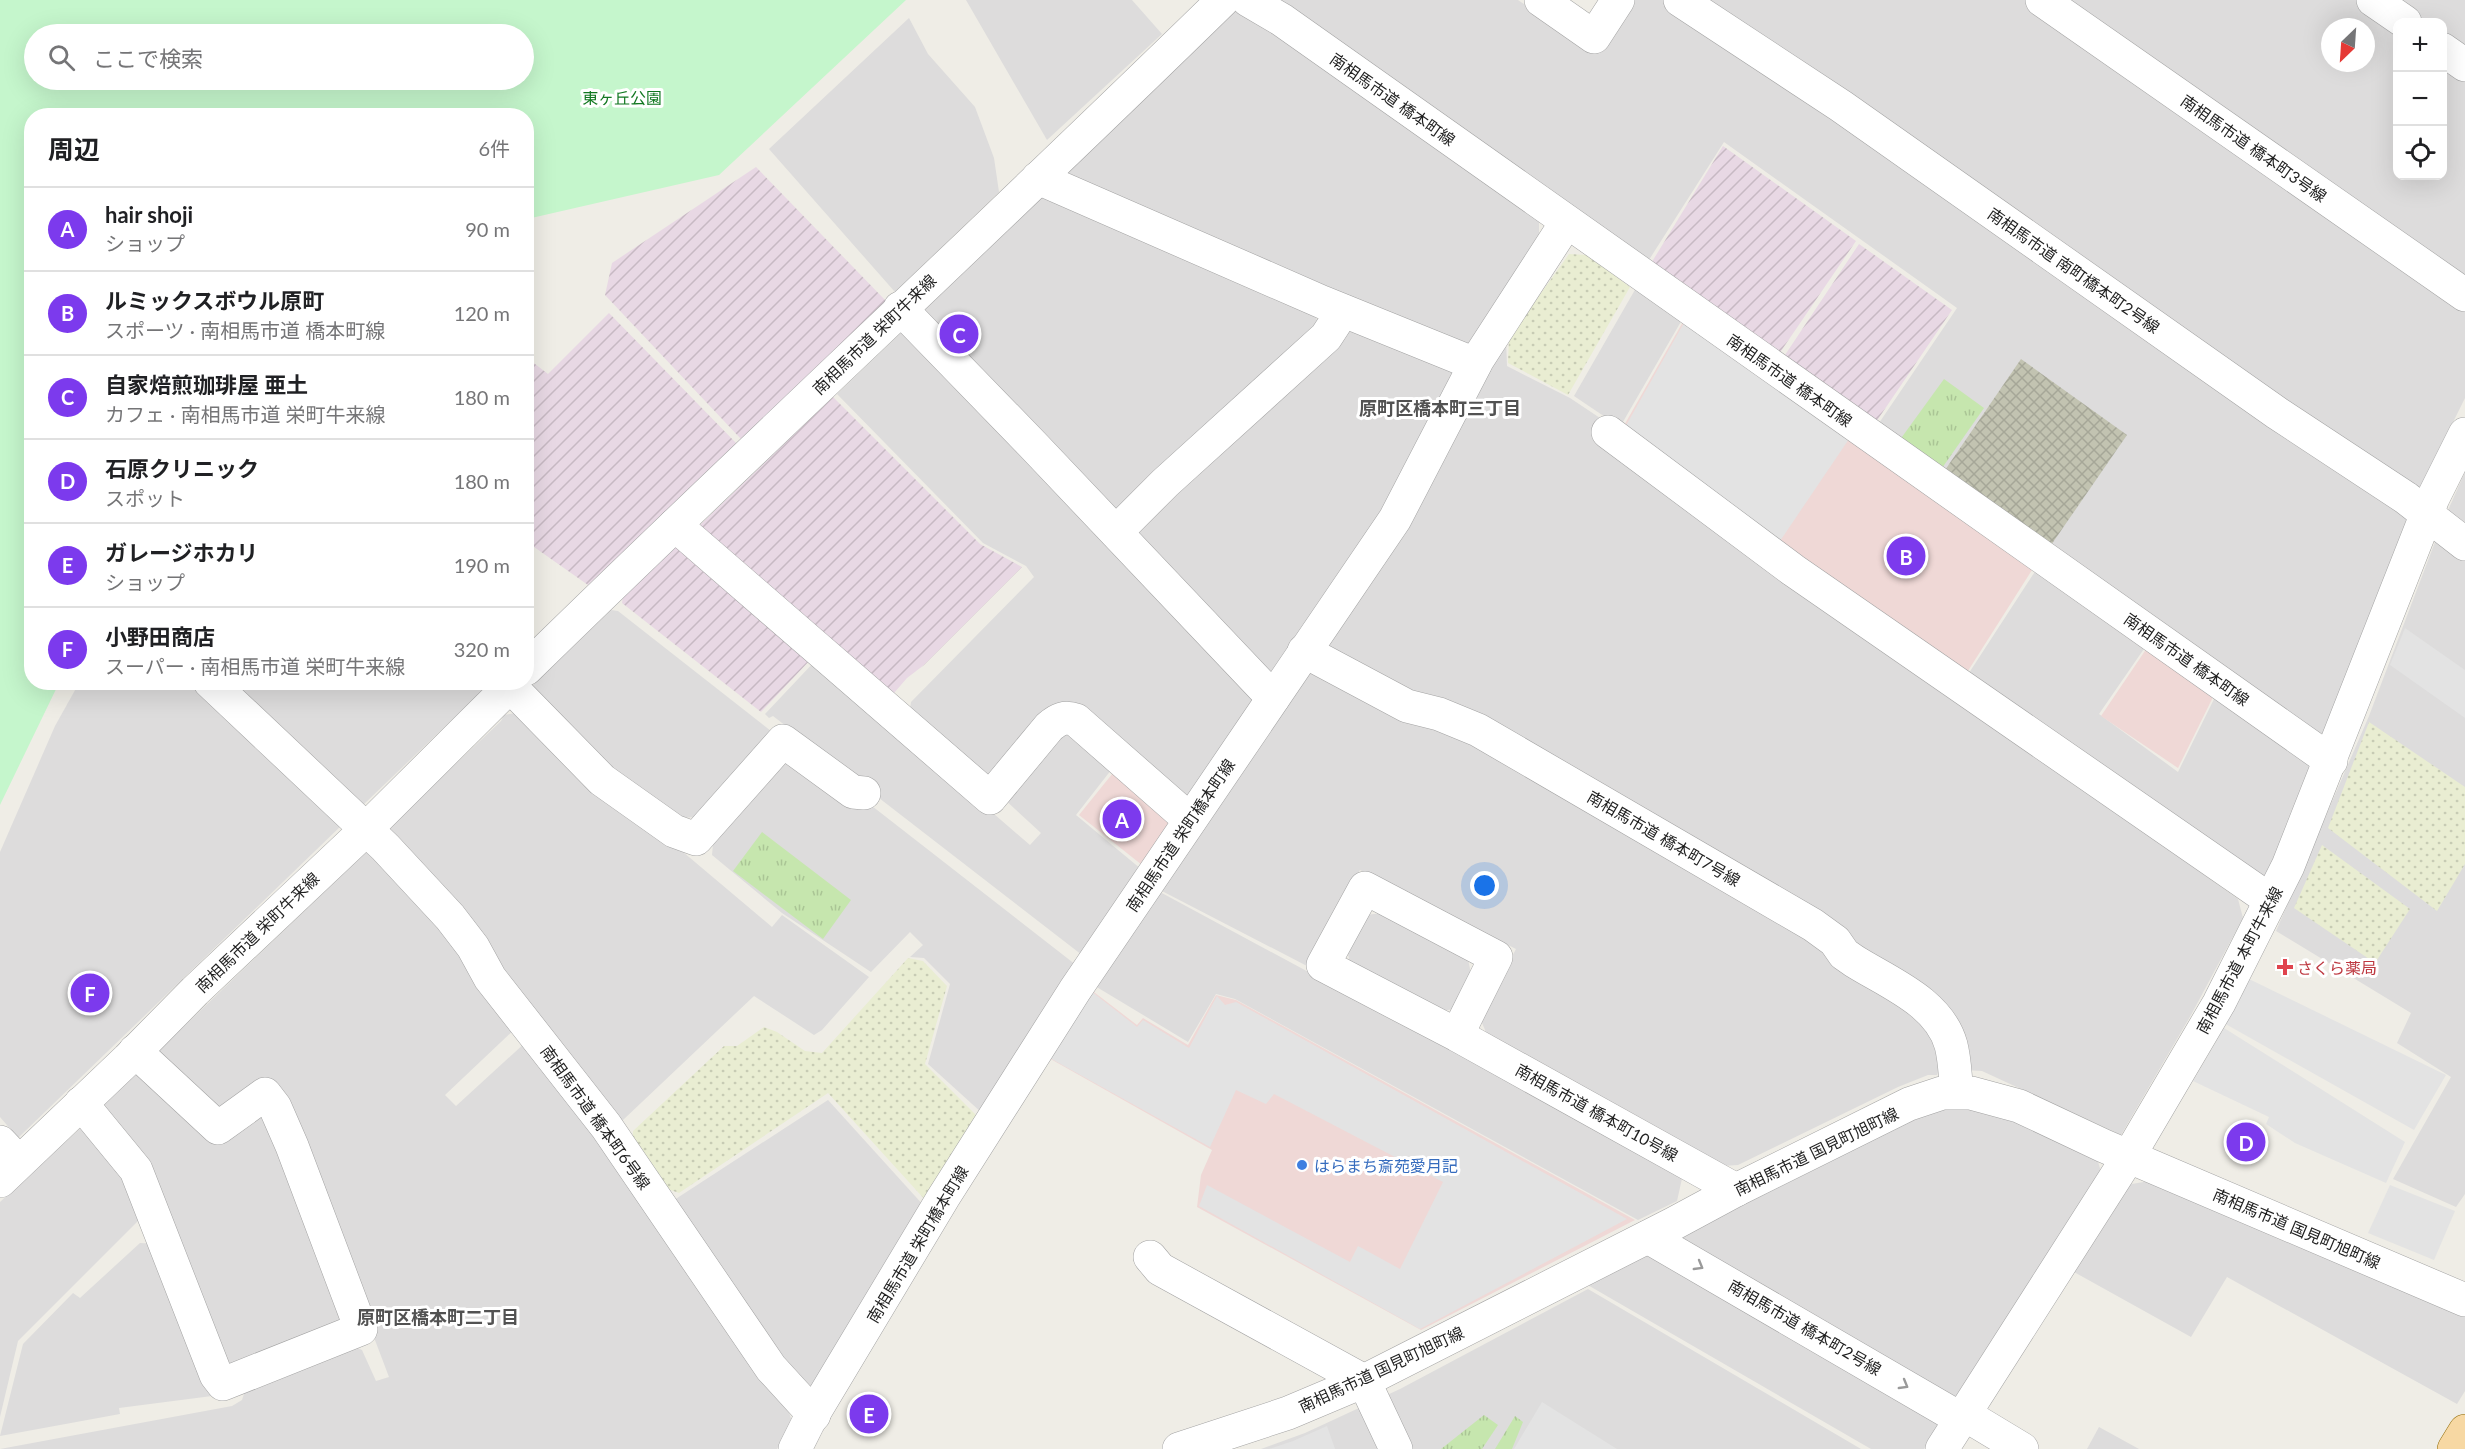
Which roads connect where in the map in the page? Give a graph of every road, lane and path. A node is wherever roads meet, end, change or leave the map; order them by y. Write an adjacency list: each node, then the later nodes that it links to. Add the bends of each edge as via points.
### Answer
1 (1223, 0): 11 (street, 南相馬市道 栄町牛来線)
2 (1248, 0): 12 (street, 南相馬市道 橋本町線, via 1282,20)
3 (1541, 0): 4 (street, via 1594,37)
4 (1618, 0)
5 (1680, 0): 19 (street, 南相馬市道 南町橋本町2号線, via 1841,106 2277,413)
6 (2042, 0): 13 (street, 南相馬市道 橋本町3号線)
7 (2373, 0): 8 (street)
8 (2399, 18)
9 (2447, 52): 10 (street)
10 (2465, 65)
11 (1038, 178): 14 (street, 南相馬市道 栄町牛来線); 15 (street)
12 (1566, 223): 16 (street, 南相馬市道 栄町橋本町線); 29 (street, 南相馬市道 橋本町線)
13 (2465, 295)
14 (900, 308): 20 (street, 南相馬市道 栄町牛来線); 21 (street)
15 (1343, 311): 16 (street); 21 (street, via 1326,337)
16 (1475, 364): 23 (street, 南相馬市道 栄町橋本町線, via 1395,519)
17 (1608, 432): 33 (street, via 1793,570)
18 (2465, 434): 19 (street, 南相馬市道 本町牛来線)
19 (2427, 513): 22 (street, 南相馬市道 南町橋本町2号線); 29 (street, 南相馬市道 本町牛来線)
20 (675, 525): 24 (street, 南相馬市道 栄町牛来線); 31 (street, via 990,798 1049,727 1069,717)
21 (1116, 532): 28 (street)
22 (2465, 544)
23 (1304, 651): 28 (street, 南相馬市道 栄町橋本町線); 36 (street, 南相馬市道 橋本町7号線, via 1407,706 1440,714 1493,738 1813,925 1835,941 1844,954 1928,1006 1951,1044)
24 (534, 661)
25 (219, 690): 32 (street, 南相馬市道 橋本町6号線)
26 (504, 690): 32 (street, 南相馬市道 栄町牛来線)
27 (523, 690): 30 (street, via 602,780 674,831 696,839 783,741 853,792)
28 (1273, 698): 31 (street, 南相馬市道 栄町橋本町線)
29 (2331, 761): 33 (street, 南相馬市道 本町牛来線)
30 (864, 793)
31 (1190, 820): 45 (street, 南相馬市道 栄町橋本町線, via 1075,990)
32 (366, 828): 35 (street, 南相馬市道 栄町牛来線); 45 (street, 南相馬市道 橋本町6号線, via 473,947 490,978 606,1126 771,1368)
33 (2270, 900): 38 (street, 南相馬市道 本町牛来線, via 2219,1003)
34 (1457, 1035): 34 (street, 南相馬市道 橋本町10号線, via 1323,965 1365,888 1496,957); 40 (street, 南相馬市道 橋本町10号線)
35 (135, 1051): 37 (street, 南相馬市道 栄町牛来線); 37 (street, via 218,1128 265,1094 292,1146 361,1329 224,1384 216,1375 136,1170)
36 (1957, 1092): 38 (street, 南相馬市道 国見町旭町線, via 1984,1095 2019,1106); 40 (street, 南相馬市道 国見町旭町線, via 1909,1104)
37 (81, 1103): 39 (street, 南相馬市道 栄町牛来線)
38 (2129, 1156): 43 (street, 南相馬市道 国見町旭町線); 46 (street, 南相馬市道 本町牛来線)
39 (6, 1162)
40 (1736, 1190): 41 (street, 南相馬市道 国見町旭町線)
41 (1648, 1237): 44 (street, 南相馬市道 国見町旭町線); 46 (street, 南相馬市道 橋本町2号線, one-way to 46)
42 (1150, 1257): 44 (street, via 1160,1269)
43 (2465, 1300)
44 (1364, 1381): 49 (street, 南相馬市道 国見町旭町線, via 1288,1413); 50 (street)
45 (814, 1415): 48 (street, 南相馬市道 栄町橋本町線)
46 (1963, 1417): 51 (street, 南相馬市道 本町牛来線); 52 (street, 南相馬市道 橋本町2号線)
47 (2465, 1431): 53 (main road)
48 (795, 1449)
49 (1179, 1449)
50 (1396, 1449)
51 (1942, 1449)
52 (2022, 1449)
53 (2454, 1449)

